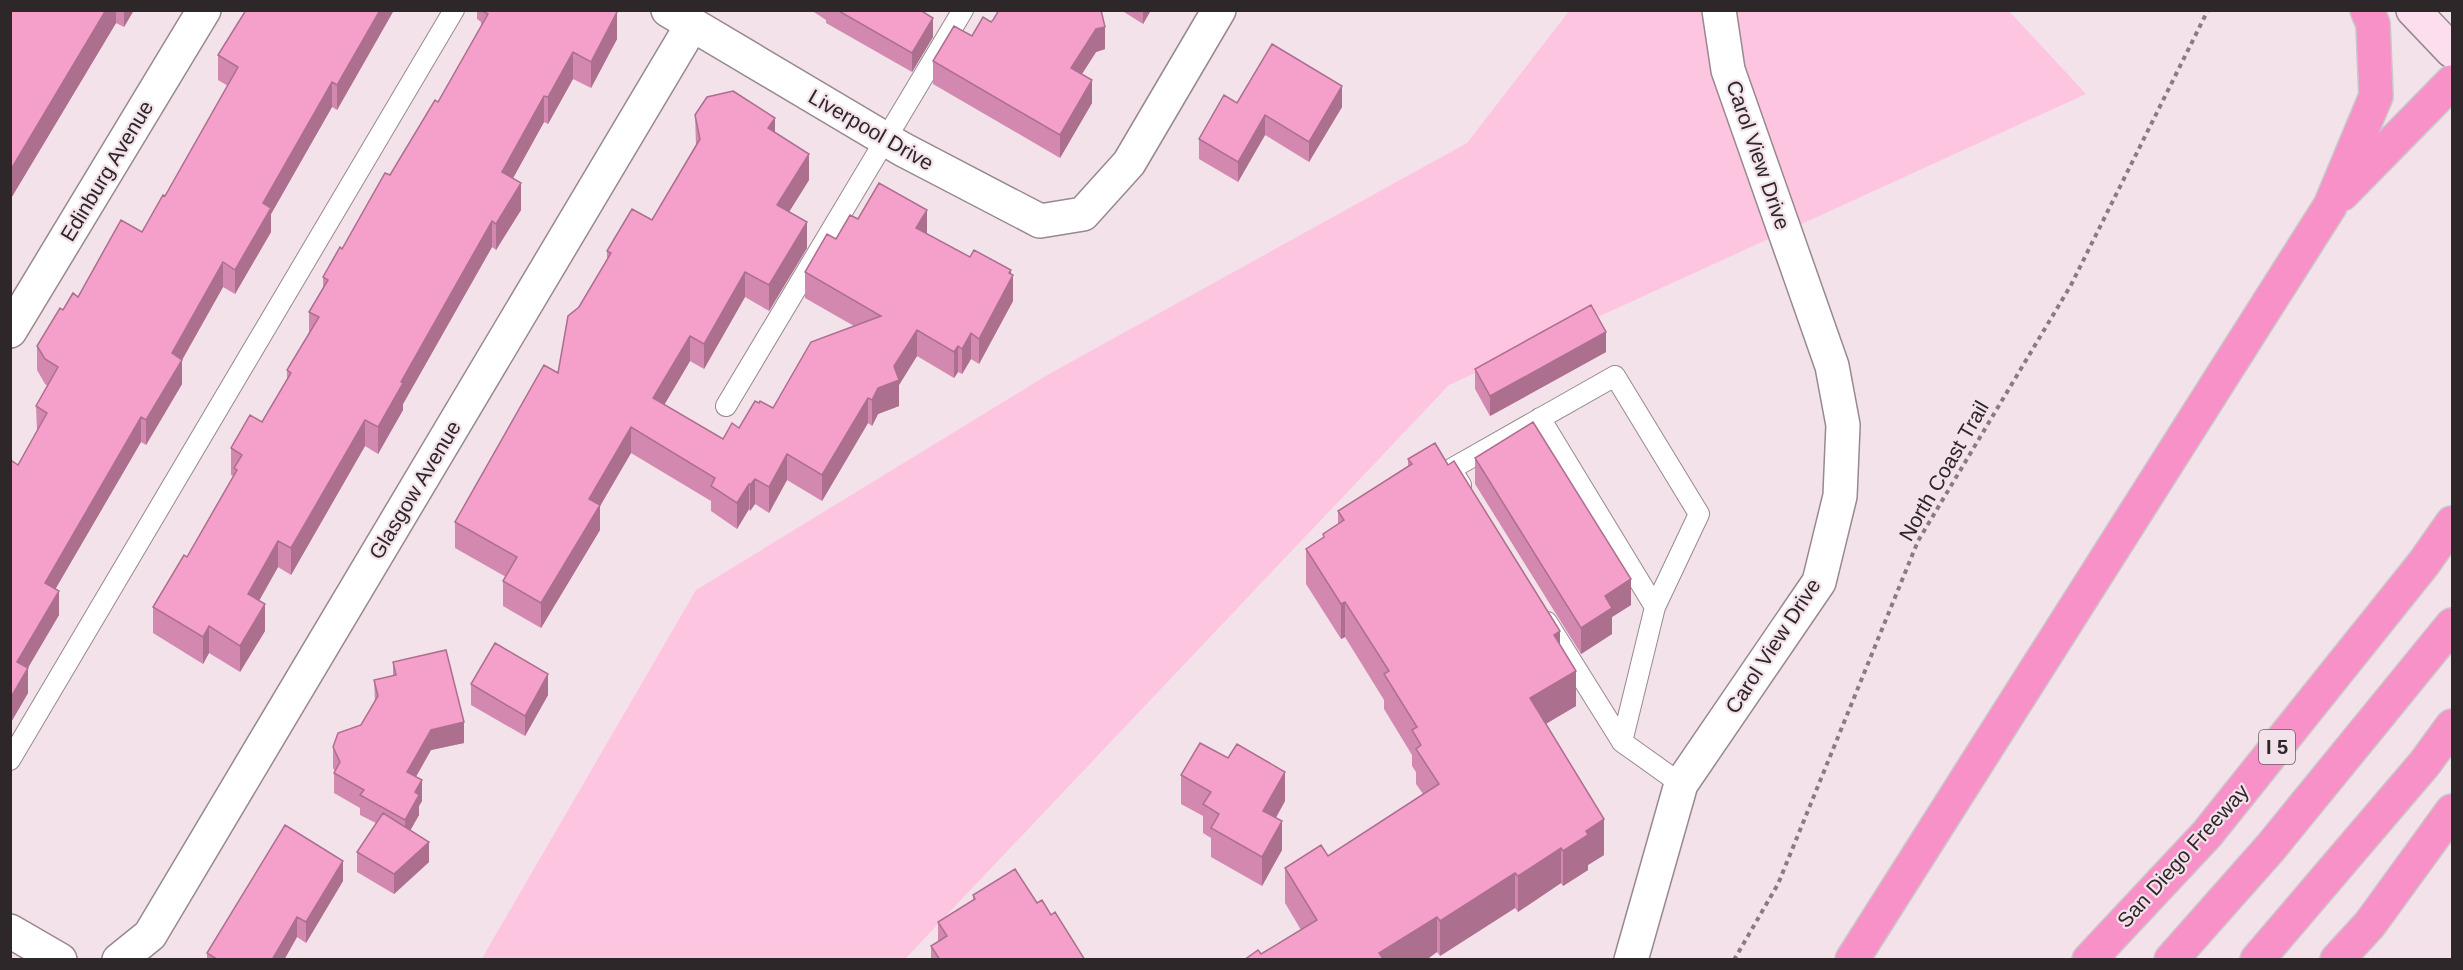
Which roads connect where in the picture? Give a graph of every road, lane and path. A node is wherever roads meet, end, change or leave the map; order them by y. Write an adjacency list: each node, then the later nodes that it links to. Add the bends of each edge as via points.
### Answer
1 (204, 10): 14 (street, Edinburg Avenue)
2 (454, 10): 24 (lane)
3 (963, 10): 12 (lane)
4 (1219, 10): 12 (street, Liverpool Drive, via 1129,163 1083,214 1040,221)
5 (1719, 10): 25 (street, Carol View Drive, via 1728,69 1832,366 1843,425 1840,496 1819,582)
6 (2208, 10): 31 (path, North Coast Trail, via 2071,285 1918,541 1778,884)
7 (2367, 10): 13 (highway, via 2373,24 2376,96)
8 (2414, 10): 10 (main road)
9 (687, 15): 12 (street, Liverpool Drive); 29 (street, Glasgow Avenue, via 150,935)
10 (2452, 51)
11 (2452, 82): 13 (highway)
12 (887, 141): 15 (lane)
13 (2330, 206): 32 (highway)
14 (10, 331)
15 (726, 406)
16 (1540, 418): 17 (lane, via 1451,469); 19 (lane); 19 (lane, via 1615,376 1699,514)
17 (1470, 500)
18 (2452, 523): 33 (highway, San Diego Freeway / I 5, via 2207,834)
19 (1655, 607): 23 (lane)
20 (1540, 611): 23 (lane)
21 (2452, 625): 34 (highway, via 2271,847)
22 (2452, 726): 35 (highway)
23 (1622, 742): 25 (lane)
24 (10, 760)
25 (1681, 784): 30 (street, Carol View Drive)
26 (2452, 811): 36 (highway, via 2370,924)
27 (10, 931): 28 (street)
28 (60, 960)
29 (119, 960)
30 (1631, 960)
31 (1734, 960)
32 (1852, 960)
33 (2089, 960)
34 (2171, 960)
35 (2257, 960)
36 (2337, 960)

